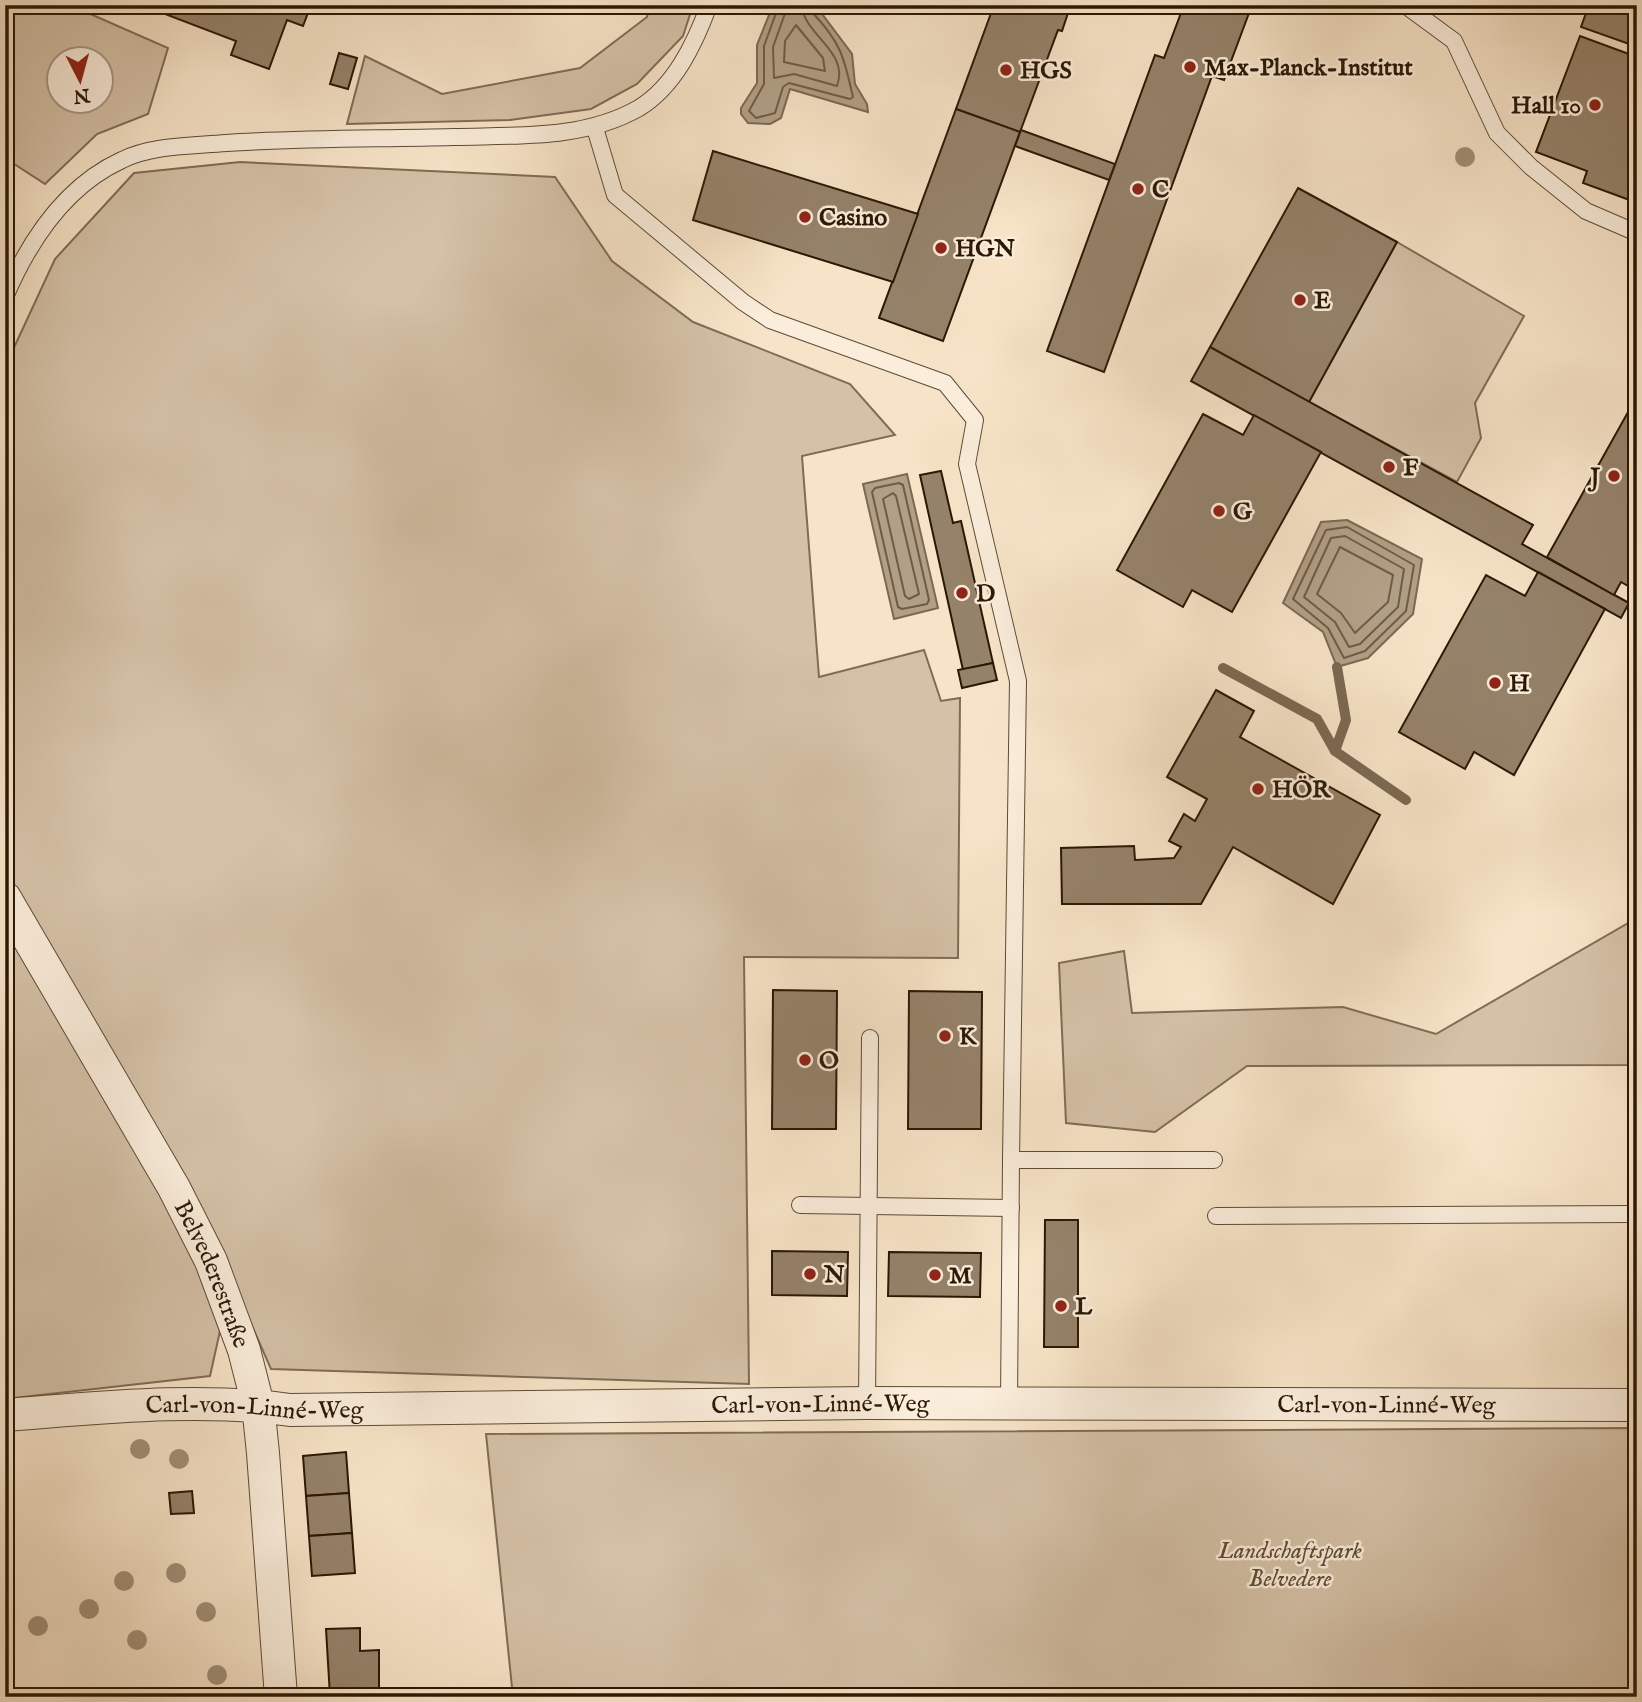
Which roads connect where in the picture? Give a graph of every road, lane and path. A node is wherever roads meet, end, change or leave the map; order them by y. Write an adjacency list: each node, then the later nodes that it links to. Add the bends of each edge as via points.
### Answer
1 (709, 5): 3 (lane, via 694,46 666,82 640,107)
2 (1405, 5): 4 (lane, via 1454,41 1497,133 1531,167 1586,211)
3 (595, 128): 5 (lane, via 541,135 248,142 163,149 123,159 64,200 22,258); 8 (lane, via 615,195 743,302 770,320 945,383 975,419 967,464 1018,681)
4 (1637, 233)
5 (5, 297)
6 (5, 898): 17 (street, Belvederestraße, via 174,1188 211,1261 244,1350)
7 (870, 1038): 11 (lane)
8 (1011, 1160): 9 (lane); 12 (lane)
9 (1214, 1160)
10 (800, 1205): 11 (lane)
11 (868, 1206): 12 (lane); 15 (lane)
12 (1011, 1208): 16 (lane)
13 (1637, 1214): 14 (lane)
14 (1216, 1216)
15 (867, 1402): 16 (street, Carl-von-Linné-Weg); 17 (street, Carl-von-Linné-Weg, via 290,1410)
16 (1009, 1404): 18 (street, Carl-von-Linné-Weg)
17 (258, 1405): 19 (street, Carl-von-Linné-Weg, via 135,1406); 20 (street, Belvederestraße)
18 (1637, 1405)
19 (5, 1415)
20 (281, 1697)

